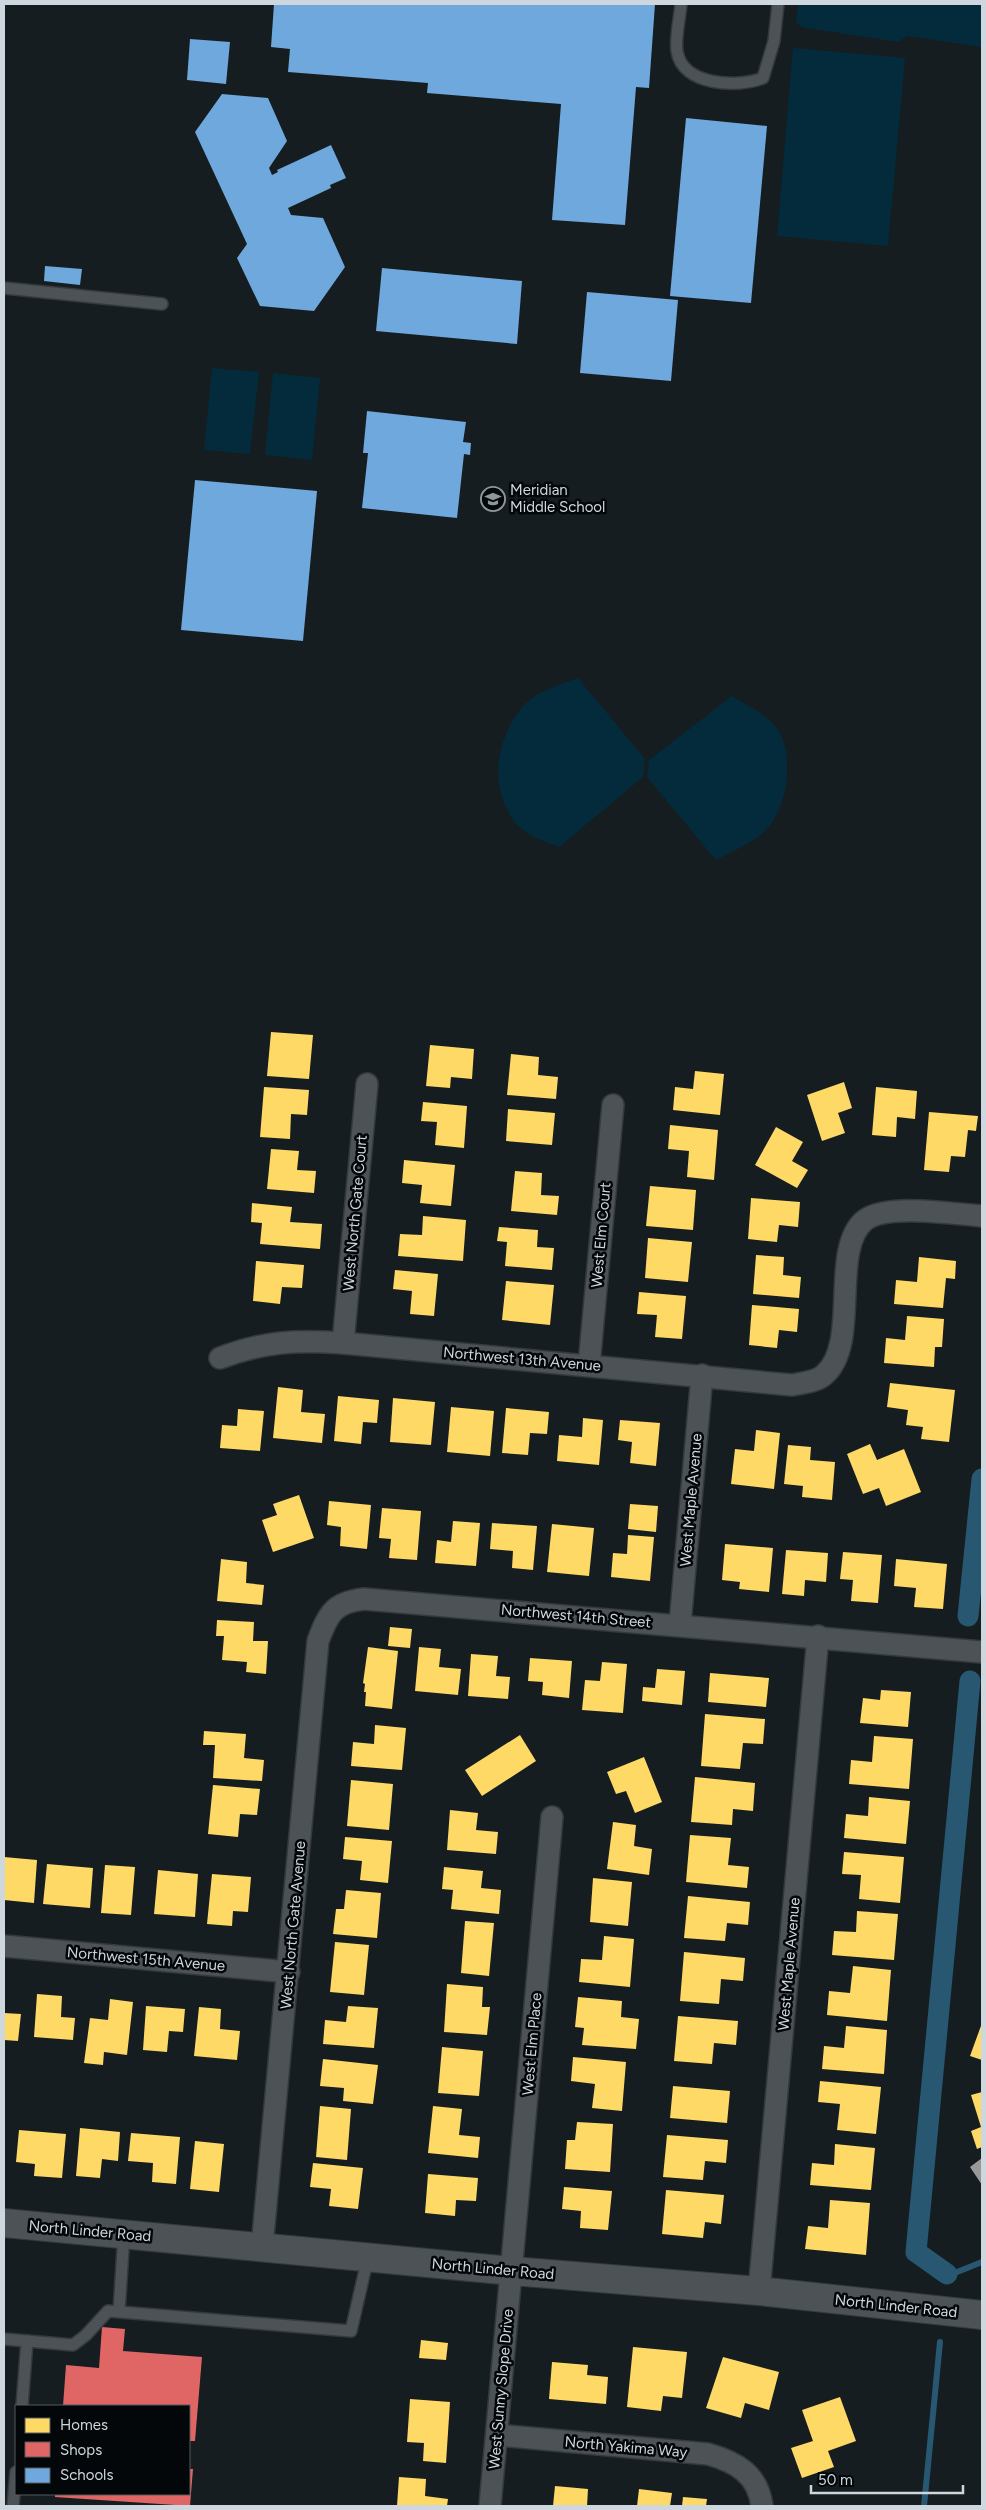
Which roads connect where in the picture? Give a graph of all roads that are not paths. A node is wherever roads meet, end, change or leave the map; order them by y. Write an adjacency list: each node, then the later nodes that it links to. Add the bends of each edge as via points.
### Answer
1 (681, 4): 2 (lane, via 677,51 685,69 704,80 750,83 763,78 774,41)
2 (778, 4)
3 (4, 288): 4 (lane)
4 (162, 304)
5 (367, 1084): 8 (street, West North Gate Court)
6 (612, 1105): 10 (street, West Elm Court)
7 (982, 1216): 11 (street, Northwest 13th Avenue, via 900,1211 882,1213 865,1220 855,1234 849,1252 841,1344 835,1361 824,1376 792,1385)
8 (343, 1343): 9 (street, Northwest 13th Avenue, via 293,1340 249,1347); 10 (street, Northwest 13th Avenue)
9 (220, 1358)
10 (590, 1365): 11 (street, Northwest 13th Avenue)
11 (702, 1375): 13 (street, West Maple Avenue)
12 (336, 1608): 13 (street, Northwest 14th Street, via 349,1600 364,1599); 18 (street, West North Gate Avenue, via 325,1622 318,1641)
13 (680, 1624): 14 (street, Northwest 14th Street)
14 (818, 1636): 15 (street, Northwest 14th Street); 24 (street, West Maple Avenue)
15 (982, 1652)
16 (552, 1817): 23 (street, West Elm Place)
17 (4, 1946): 18 (street, Northwest 15th Avenue)
18 (288, 1972): 21 (street, West North Gate Avenue)
19 (4, 2222): 20 (main road, North Linder Road)
20 (124, 2234): 21 (main road, North Linder Road); 25 (lane)
21 (262, 2247): 22 (main road, North Linder Road)
22 (368, 2257): 23 (main road, North Linder Road); 25 (lane, via 351,2331)
23 (512, 2271): 24 (main road, North Linder Road); 30 (street, West Sunny Slope Drive)
24 (759, 2291): 26 (main road, North Linder Road)
25 (119, 2312): 28 (lane, via 108,2311 73,2344)
26 (982, 2315)
27 (4, 2339): 28 (lane)
28 (28, 2341): 29 (lane)
29 (22, 2405)
30 (497, 2435): 33 (street, West Sunny Slope Drive); 34 (street, North Yakima Way, via 708,2454 732,2461 750,2476 761,2496)
31 (15, 2483): 32 (lane)
32 (13, 2506)
33 (490, 2506)
34 (762, 2506)

